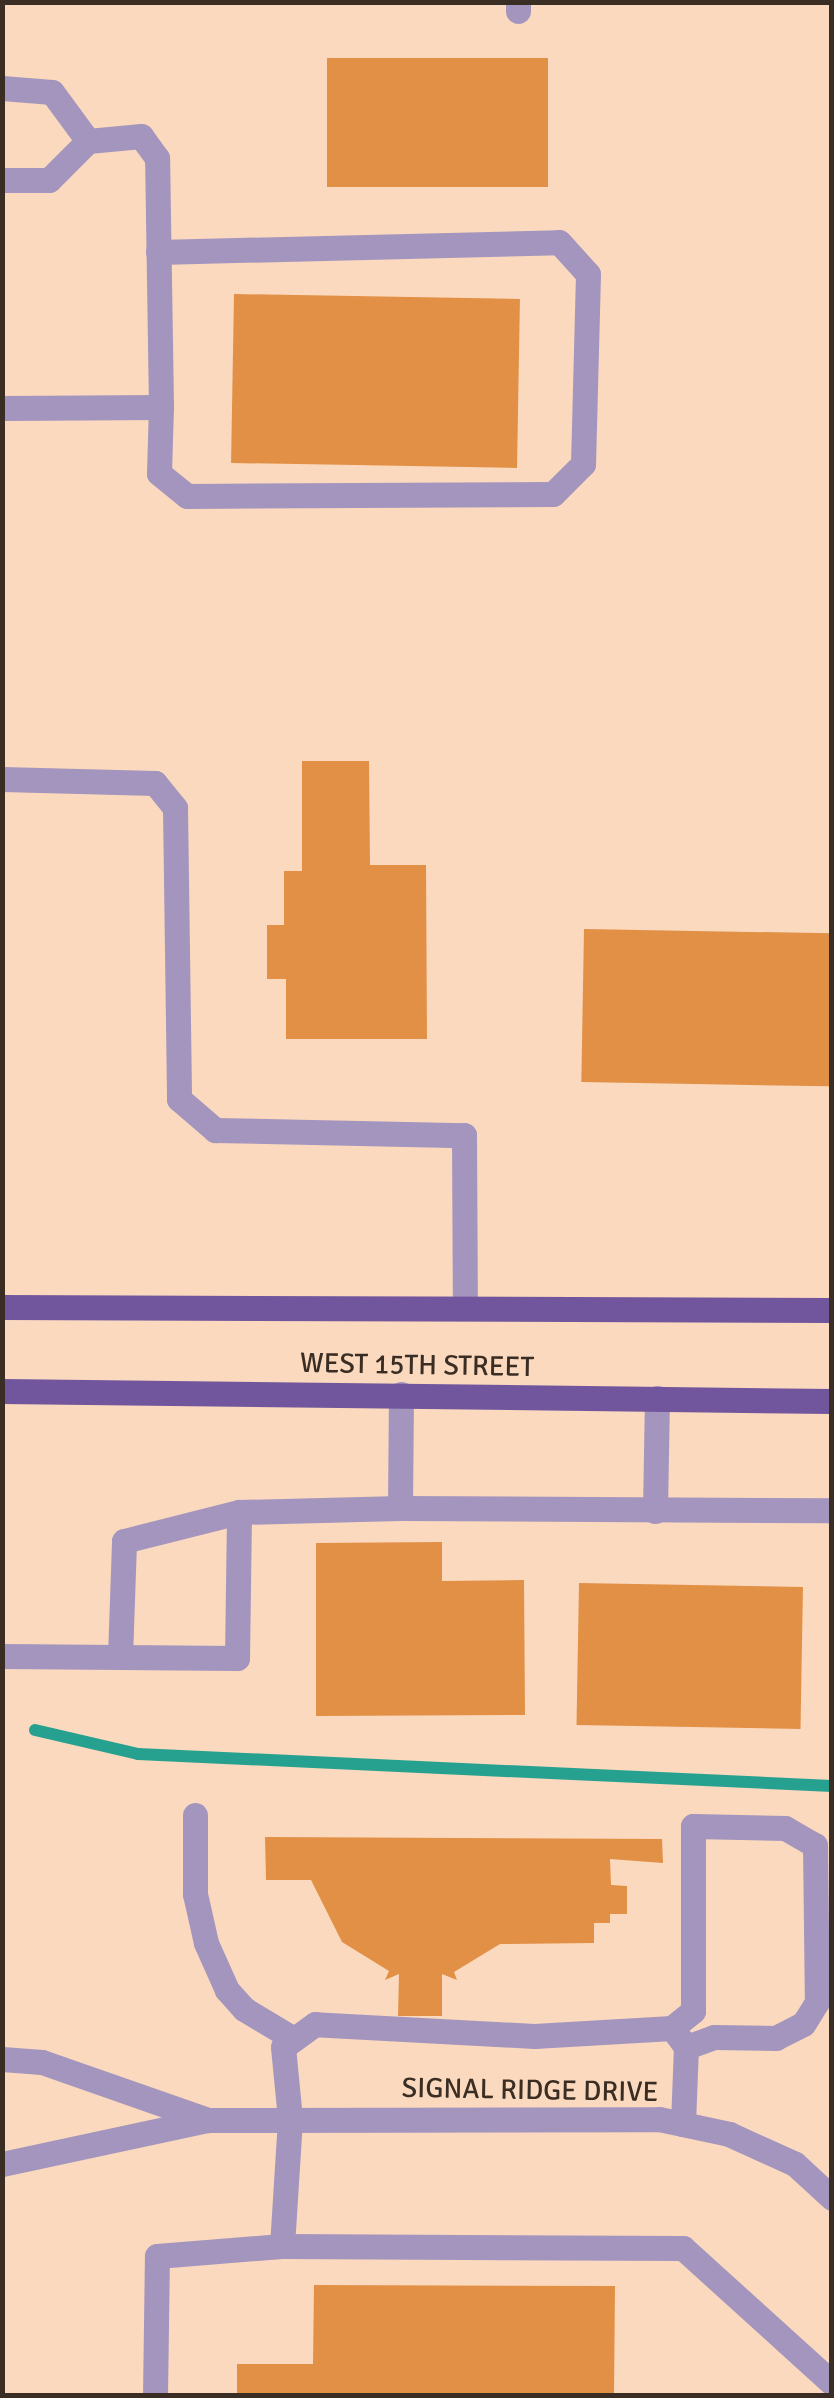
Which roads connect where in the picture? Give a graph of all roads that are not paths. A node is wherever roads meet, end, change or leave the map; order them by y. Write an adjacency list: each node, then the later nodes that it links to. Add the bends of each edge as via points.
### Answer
1 (2, 88): 2 (street, via 52,92)
2 (88, 140): 3 (street, via 49,180); 4 (street, via 140,136 156,158)
3 (2, 180)
4 (158, 252): 5 (street); 5 (street, via 559,242 588,274 583,464 553,494 187,496 160,473)
5 (161, 407): 6 (street)
6 (2, 408)
7 (2, 779): 9 (street, via 155,783 175,808 179,1100 215,1130 464,1136)
8 (2, 1306): 9 (main road, WEST 15TH STREET)
9 (466, 1306): 10 (main road, WEST 15TH STREET)
10 (832, 1310)
11 (2, 1391): 12 (main road, WEST 15TH STREET)
12 (400, 1394): 13 (main road, WEST 15TH STREET); 15 (street)
13 (657, 1398): 14 (main road, WEST 15TH STREET); 17 (street)
14 (832, 1401)
15 (400, 1508): 17 (street); 18 (street)
16 (832, 1510): 17 (street)
17 (655, 1511)
18 (239, 1512): 20 (street, via 124,1540); 20 (street, via 237,1658)
19 (2, 1656): 20 (street)
20 (120, 1657)
21 (196, 1815): 23 (street, via 196,1894 206,1943 227,1990 244,2009)
22 (679, 2038): 22 (street, via 776,2038 802,2024 817,2002 816,1844 785,1828 693,1826 694,2010); 23 (street, via 315,2024); 27 (street)
23 (294, 2039): 25 (street, via 283,2047)
24 (2, 2059): 26 (street, SIGNAL RIDGE DRIVE, via 42,2062)
25 (290, 2119): 26 (street, SIGNAL RIDGE DRIVE); 27 (street, SIGNAL RIDGE DRIVE); 30 (street)
26 (208, 2120): 28 (street, SIGNAL RIDGE DRIVE)
27 (684, 2124): 29 (street, SIGNAL RIDGE DRIVE, via 730,2134 795,2164)
28 (2, 2164)
29 (832, 2198)
30 (282, 2246): 31 (street, via 683,2248); 32 (street, via 157,2256)
31 (832, 2383)
32 (155, 2396)

